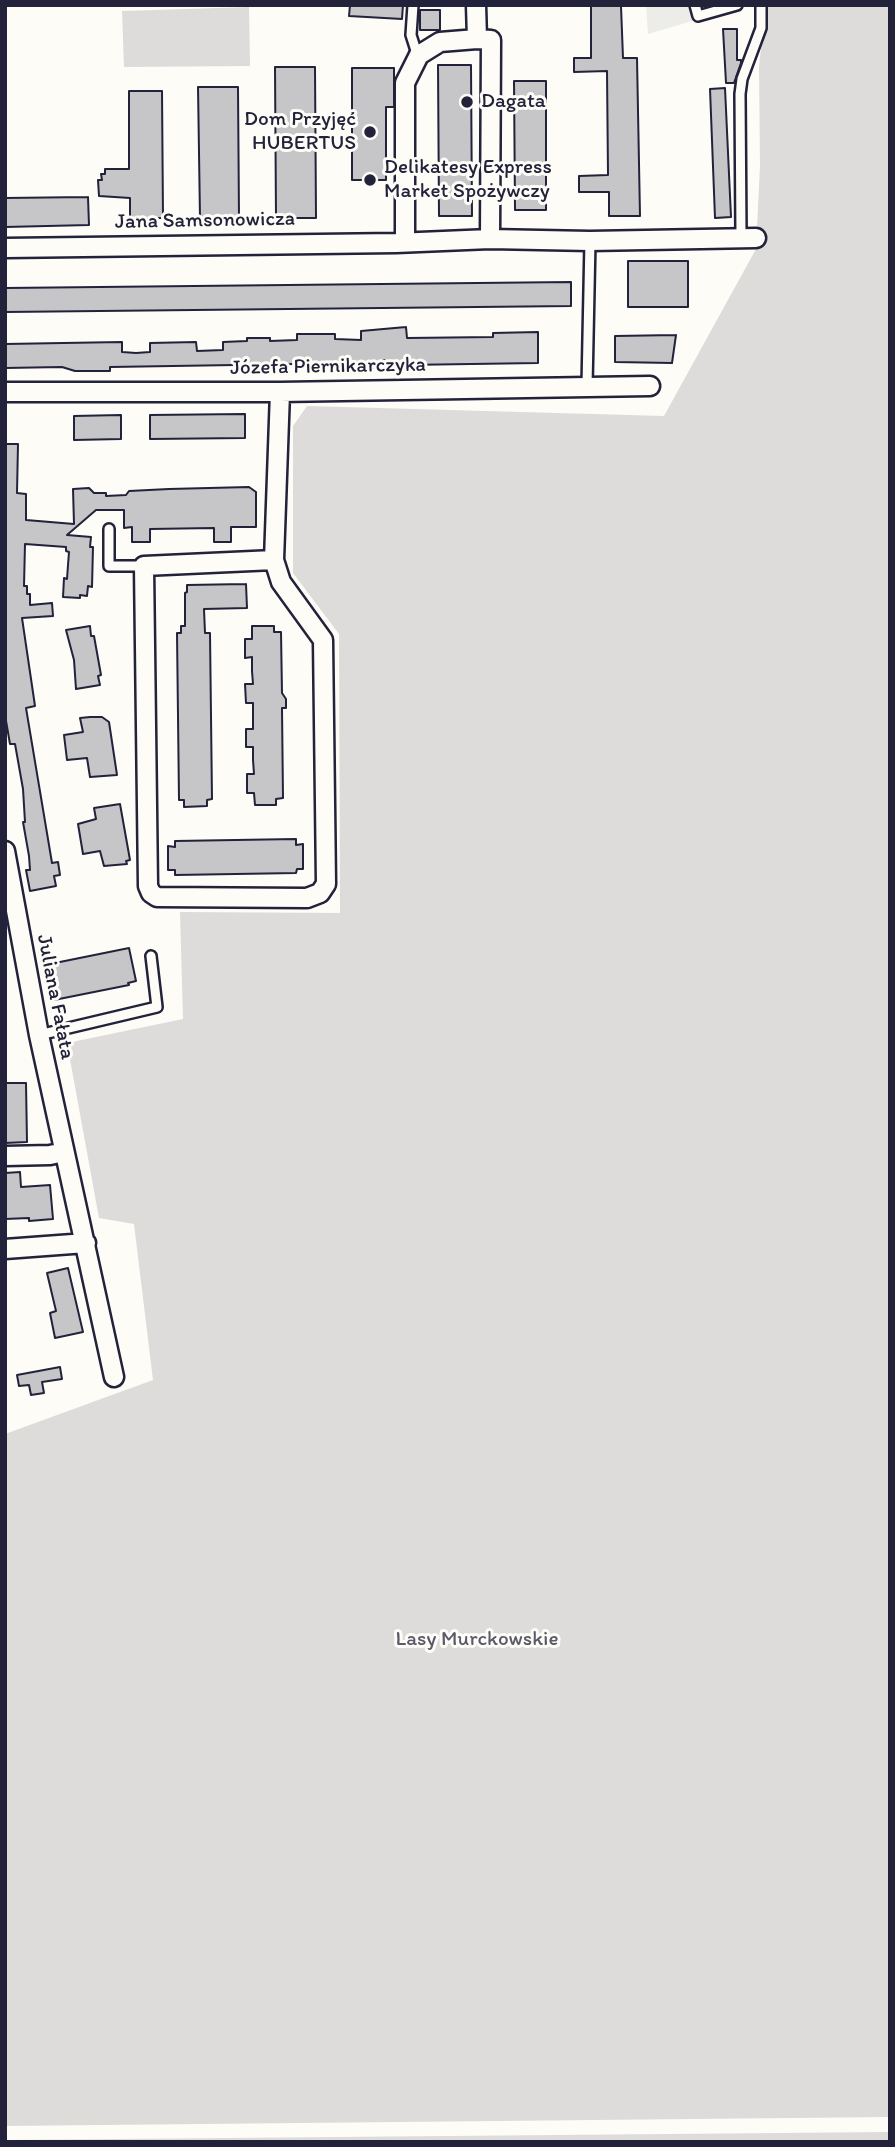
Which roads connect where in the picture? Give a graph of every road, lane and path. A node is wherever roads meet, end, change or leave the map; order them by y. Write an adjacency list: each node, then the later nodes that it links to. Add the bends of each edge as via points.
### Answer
1 (413, 5): 7 (lane, via 411,35)
2 (476, 5): 6 (street)
3 (695, 5): 4 (lane, via 698,16)
4 (737, 5)
5 (761, 5): 8 (lane, via 761,28 740,94)
6 (477, 39): 7 (street, via 440,42); 9 (street, via 492,40)
7 (418, 57): 11 (street, via 405,83)
8 (749, 237): 10 (street, Jana Samsonowicza)
9 (490, 239): 10 (street, Jana Samsonowicza); 11 (street, Jana Samsonowicza)
10 (590, 241): 13 (lane)
11 (405, 242): 12 (street, Jana Samsonowicza)
12 (5, 247)
13 (587, 386): 14 (street, Józefa Piernikarczyka); 15 (street, Józefa Piernikarczyka)
14 (650, 386)
15 (280, 391): 16 (street, Józefa Piernikarczyka); 18 (street)
16 (5, 392)
17 (109, 529): 19 (lane, via 109,566)
18 (274, 561): 19 (street); 19 (street, via 281,582 323,640 326,884 320,893 307,898 157,897 151,893)
19 (144, 566)
20 (5, 850): 22 (street, Juliana Fałata)
21 (151, 956): 22 (lane, via 157,1007)
22 (39, 1035): 23 (street, Juliana Fałata)
23 (64, 1152): 24 (street); 25 (street, Juliana Fałata)
24 (5, 1156)
25 (86, 1243): 26 (street); 27 (street, Juliana Fałata)
26 (5, 1249)
27 (114, 1377)

